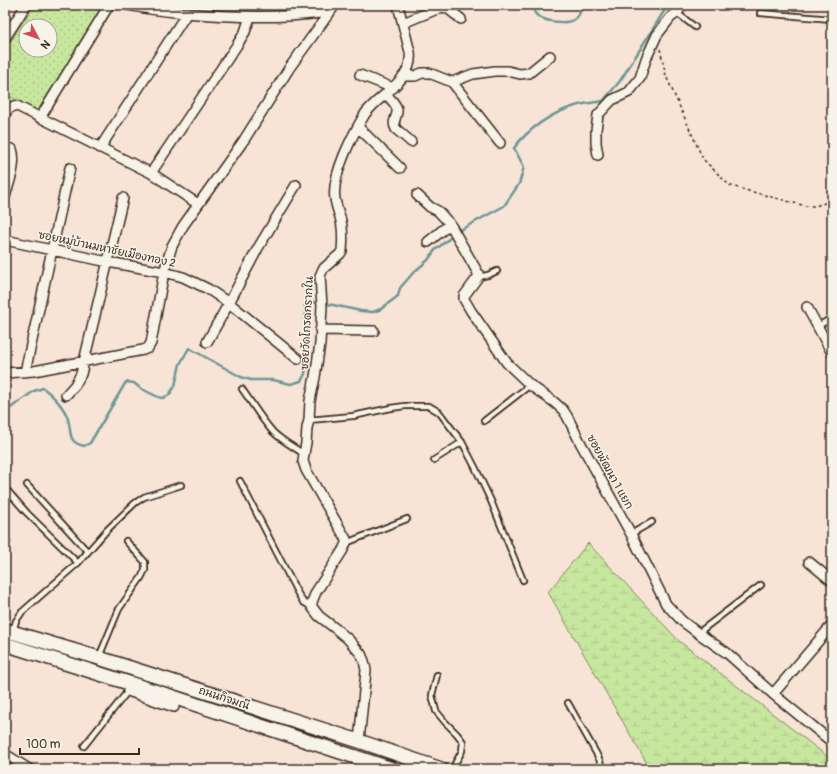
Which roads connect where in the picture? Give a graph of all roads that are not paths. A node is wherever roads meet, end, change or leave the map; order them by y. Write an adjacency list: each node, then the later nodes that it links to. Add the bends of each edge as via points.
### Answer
1 (26, 5): 15 (street)
2 (109, 5): 22 (street)
3 (126, 5): 7 (street)
4 (335, 5): 9 (street)
5 (398, 5): 13 (street, ซอยวัดโกรดกรากใน)
6 (680, 9): 14 (lane); 28 (street, via 657,35 640,78 629,92 612,100 598,115)
7 (187, 13): 10 (street); 26 (street)
8 (760, 13): 12 (lane)
9 (329, 14): 10 (street); 36 (street)
10 (250, 17): 31 (street, via 237,45)
11 (461, 19): 13 (street, via 442,7)
12 (832, 19)
13 (402, 23): 18 (street, ซอยวัดโกรดกรากใน, via 411,58)
14 (695, 26)
15 (5, 38)
16 (550, 56): 19 (street, via 529,73 495,71 473,74)
17 (360, 75): 20 (street)
18 (403, 76): 19 (street, via 429,73); 20 (street, ซอยวัดโกรดกรากใน)
19 (452, 82): 25 (street)
20 (390, 91): 23 (street, ซอยวัดโกรดกรากใน, via 372,105); 24 (street, via 397,110 394,124)
21 (5, 113): 22 (street, via 15,106)
22 (40, 118): 26 (street)
23 (358, 127): 30 (street); 49 (street, ซอยวัดโกรดกรากใน, via 334,185 341,223 342,247 340,254 321,272)
24 (411, 142)
25 (500, 143)
26 (100, 148): 31 (street)
27 (12, 149): 34 (street, via 14,163)
28 (598, 155)
29 (70, 168): 40 (street)
30 (400, 168)
31 (151, 174): 36 (street)
32 (296, 185): 45 (street)
33 (417, 196): 37 (street, via 438,211)
34 (5, 197)
35 (123, 198): 41 (street)
36 (198, 204): 43 (street, via 172,246)
37 (450, 224): 39 (street); 44 (street)
38 (5, 240): 40 (street, ซอยหมู่บ้านมหาชัยเมืองทอง 2)
39 (428, 242)
40 (52, 250): 41 (street, ซอยหมู่บ้านมหาชัยเมืองทอง 2); 55 (street)
41 (108, 262): 43 (street, ซอยหมู่บ้านมหาชัยเมืองทอง 2); 54 (street)
42 (497, 271): 44 (lane)
43 (164, 272): 45 (street, ซอยหมู่บ้านมหาชัยเมืองทอง 2, via 183,277); 54 (street, via 148,348)
44 (478, 277): 57 (street, ซอยพัฒนา 1 แยก, via 464,299 507,363)
45 (229, 303): 51 (street); 53 (street, ซอยหมู่บ้านมหาชัยเมืองทอง 2)
46 (807, 307): 48 (street)
47 (832, 318): 48 (lane)
48 (818, 326): 52 (street)
49 (320, 330): 50 (street); 60 (street, ซอยวัดโกรดกรากใน)
50 (374, 331)
51 (207, 342)
52 (832, 352)
53 (298, 359)
54 (84, 361): 55 (street); 59 (street, via 81,374)
55 (25, 372): 56 (street)
56 (5, 373)
57 (530, 385): 61 (lane); 71 (street, ซอยพัฒนา 1 แยก, via 563,410)
58 (242, 389): 63 (lane, via 273,432)
59 (66, 395)
60 (309, 420): 62 (lane, via 353,416 405,406 429,406 439,412); 63 (street, ซอยวัดโกรดกรากใน)
61 (484, 421)
62 (462, 442): 64 (lane); 77 (lane, via 491,501)
63 (304, 454): 73 (street, ซอยวัดโกรดกรากใน, via 306,470 344,536)
64 (434, 460)
65 (240, 481): 80 (lane, via 297,592 303,602)
66 (27, 484): 74 (lane)
67 (181, 485): 74 (lane, via 144,497 135,503)
68 (5, 488): 76 (lane)
69 (407, 519): 73 (lane)
70 (652, 522): 71 (lane)
71 (631, 534): 83 (street, ซอยพัฒนา 1 แยก, via 666,604)
72 (126, 541): 85 (lane, via 145,562 145,570 119,609)
73 (346, 544): 80 (street, via 316,592)
74 (88, 552): 76 (lane)
75 (809, 562): 78 (street)
76 (78, 563): 82 (lane, via 22,612)
77 (523, 580)
78 (832, 581)
79 (761, 585): 83 (lane)
80 (312, 607): 92 (street, via 319,616 348,639 364,661 366,670)
81 (832, 625): 88 (street)
82 (9, 631): 85 (main road, ถนนกิจมณี)
83 (698, 633): 88 (street, ซอยพัฒนา 1 แยก, via 727,653)
84 (5, 644): 87 (main road, ถนนกิจมณี)
85 (99, 658): 92 (main road, ถนนกิจมณี)
86 (437, 675): 99 (lane, via 432,695 436,711 462,742 462,751)
87 (130, 688): 90 (street); 93 (lane); 95 (main road, ถนนกิจมณี)
88 (773, 694): 91 (street, ซอยพัฒนา 1 แยก)
89 (568, 704): 100 (lane)
90 (174, 707)
91 (831, 740)
92 (359, 741): 95 (main road); 98 (main road, ถนนกิจมณี)
93 (84, 746)
94 (5, 754): 96 (street)
95 (354, 757): 97 (main road, ถนนกิจมณี)
96 (29, 769)
97 (392, 769)
98 (442, 769)
99 (452, 769)
100 (602, 769)

